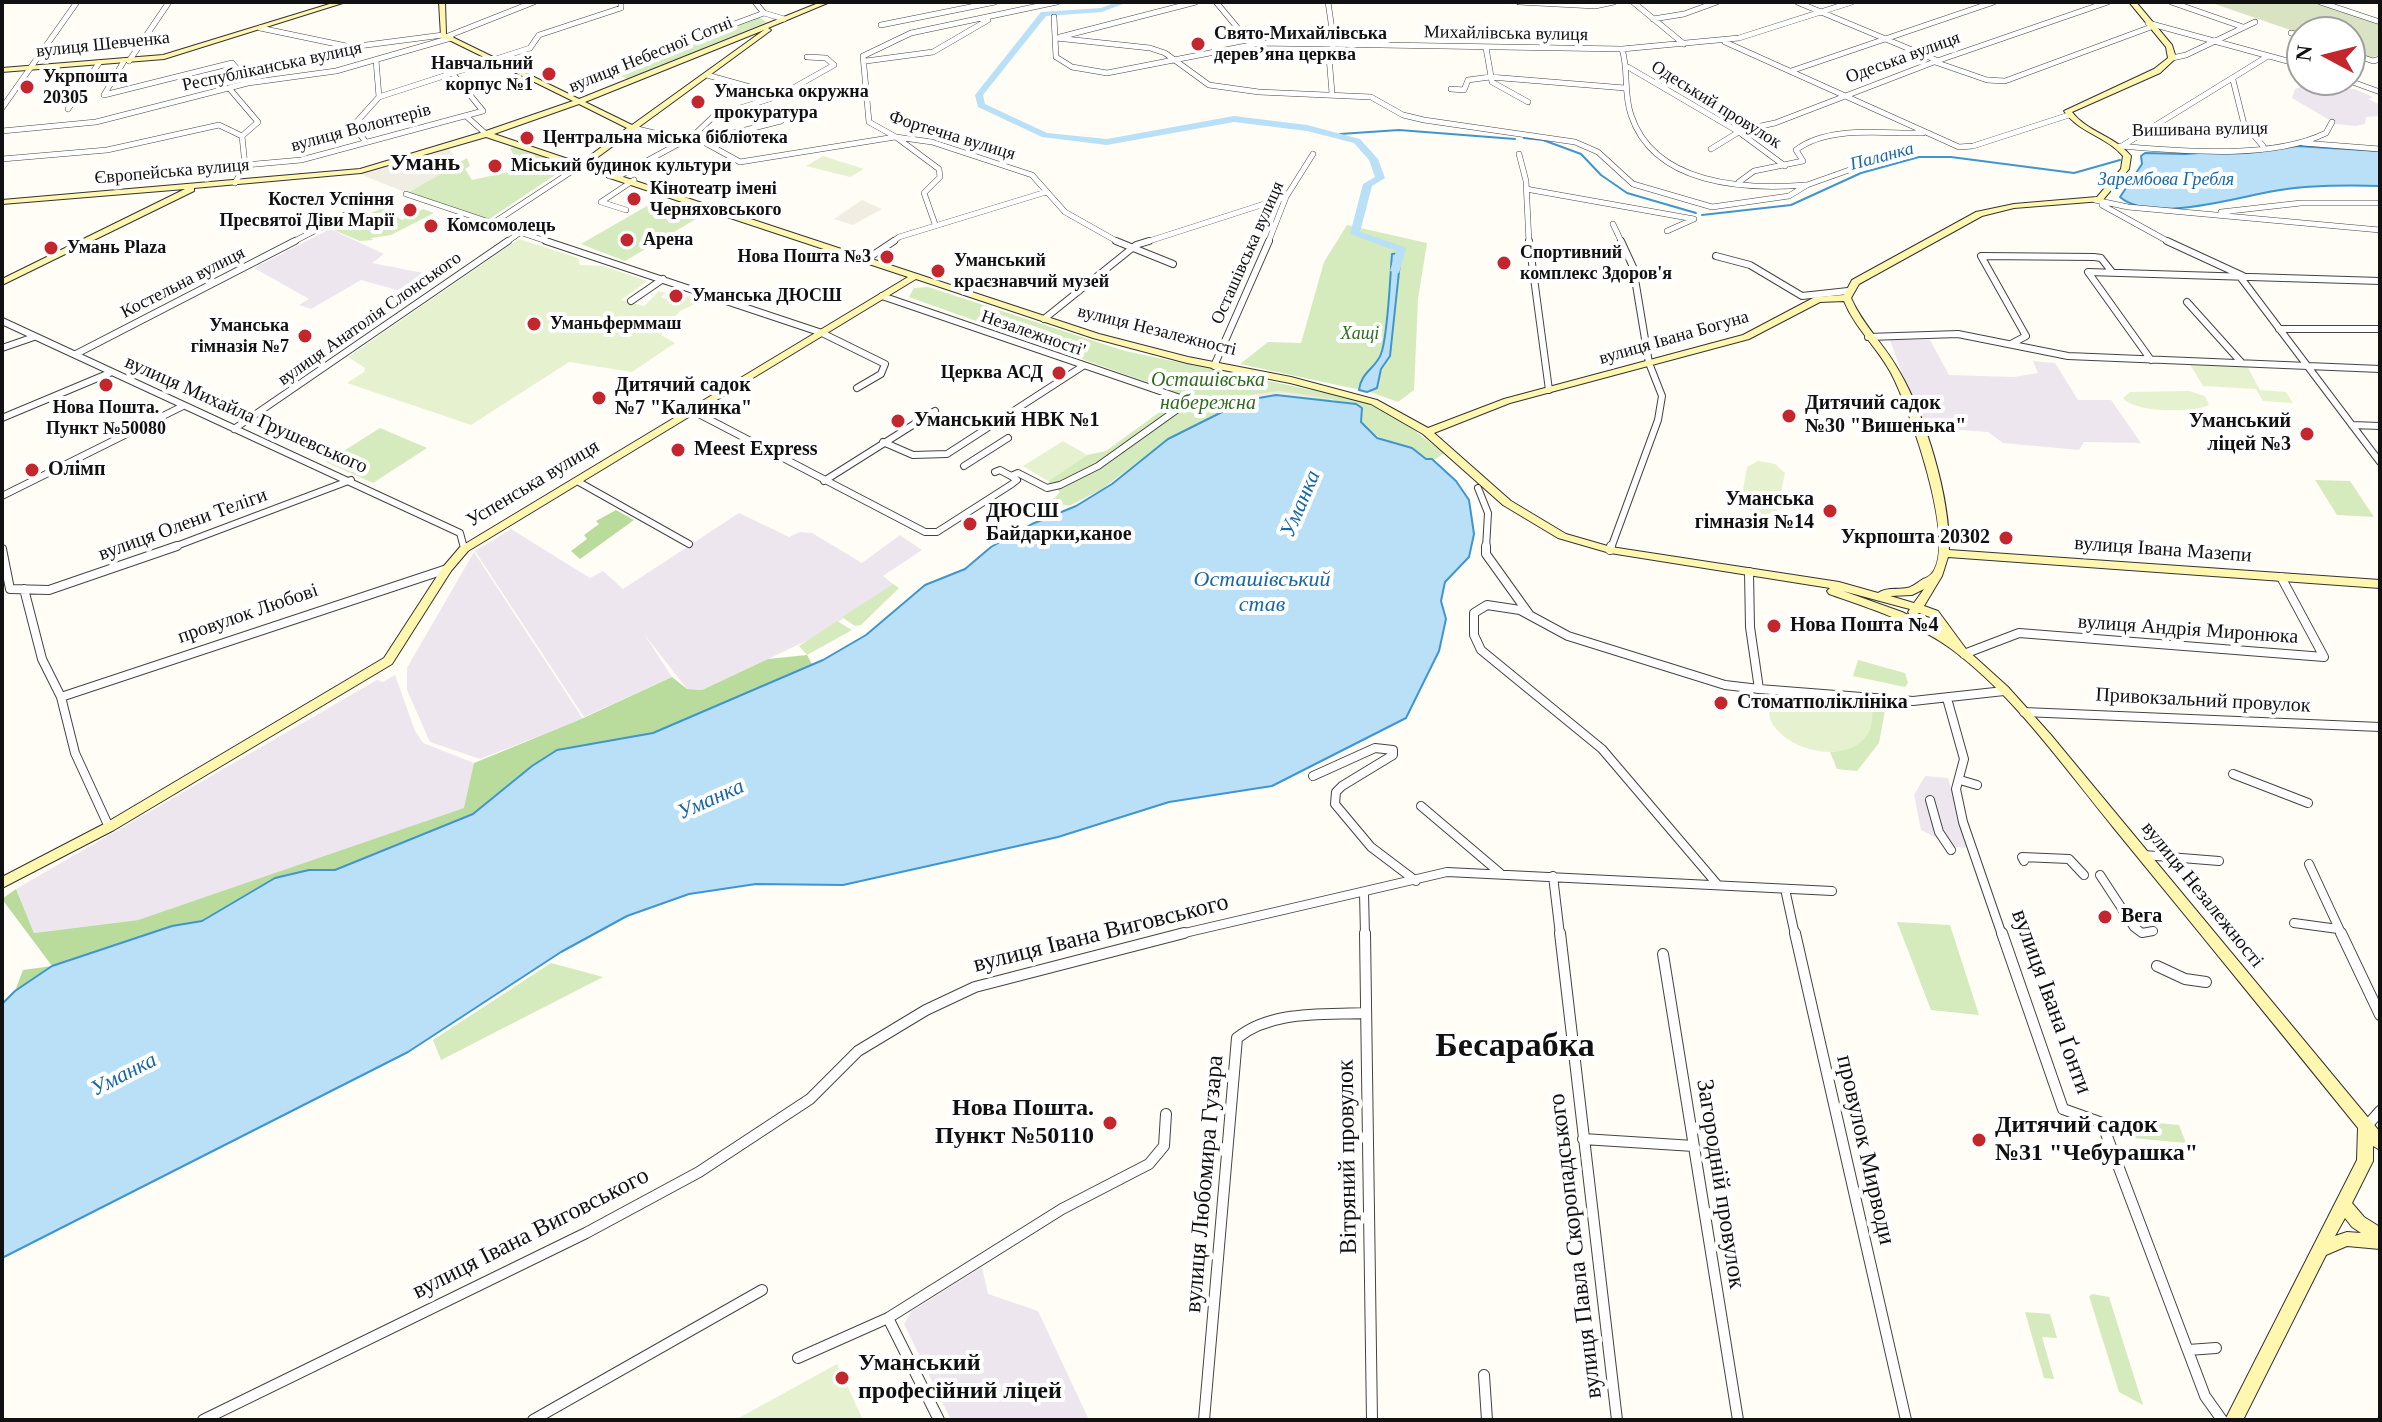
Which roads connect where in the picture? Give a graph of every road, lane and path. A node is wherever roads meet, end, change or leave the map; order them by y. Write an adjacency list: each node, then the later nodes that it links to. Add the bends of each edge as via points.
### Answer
1 (77, 2): 64 (street)
2 (169, 2): 58 (street)
3 (442, 2): 42 (main road)
4 (534, 2): 42 (street)
5 (621, 2): 56 (street, via 621,8 542,33 530,48)
6 (755, 2): 26 (street)
7 (827, 2): 29 (main road, вулиця Небесної Сотні)
8 (995, 2): 36 (street)
9 (1196, 2): 43 (street)
10 (1216, 2): 48 (street)
11 (1328, 2): 47 (street)
12 (1519, 2): 13 (street)
13 (1614, 2)
14 (1633, 2): 31 (street)
15 (1717, 2): 31 (street)
16 (1797, 2): 25 (street)
17 (1852, 2): 25 (street, Михайлівська вулиця)
18 (1994, 2): 44 (street)
19 (2108, 2): 60 (street, Одеська вулиця)
20 (2132, 2): 35 (main road)
21 (2171, 2): 37 (street)
22 (338, 3): 38 (main road, вулиця Шевченка)
23 (1053, 3): 30 (street)
24 (2326, 3): 32 (street)
25 (1822, 12): 44 (street); 45 (street, Михайлівська вулиця)
26 (764, 13): 29 (street); 39 (street, вулиця Небесної Сотні)
27 (2380, 13): 32 (street)
28 (1054, 17): 43 (street, Михайлівська вулиця)
29 (784, 19): 40 (main road, вулиця Небесної Сотні); 41 (main road)
30 (989, 19): 59 (street, via 933,52); 59 (street, via 911,33 863,56)
31 (1653, 19): 49 (street)
32 (2371, 19): 34 (street)
33 (2255, 22): 37 (street)
34 (2380, 22)
35 (2149, 24): 46 (street); 54 (main road); 60 (street, via 2005,81 1987,80)
36 (881, 25)
37 (2244, 27): 46 (street)
38 (260, 28): 42 (street, via 351,47); 58 (main road, вулиця Шевченка, via 164,57)
39 (718, 30)
40 (755, 31): 41 (main road); 80 (main road, вулиця Небесної Сотні)
41 (766, 32): 68 (main road)
42 (447, 36): 55 (street, Республіканська вулиця); 56 (main road)
43 (1056, 38): 57 (street, via 1150,48); 57 (street, Михайлівська вулиця, via 1056,57 1085,71 1132,71)
44 (1886, 39): 60 (street); 66 (street)
45 (1723, 41): 49 (street, Михайлівська вулиця); 66 (street)
46 (2213, 42): 52 (street); 54 (street)
47 (1334, 43): 48 (street, Михайлівська вулиця); 50 (street, Михайлівська вулиця); 76 (street, via 1328,73)
48 (1251, 44): 57 (street, Михайлівська вулиця)
49 (1685, 45): 51 (street, Михайлівська вулиця)
50 (1486, 48): 51 (street, Михайлівська вулиця); 69 (street)
51 (1622, 49): 63 (street)
52 (2268, 56): 61 (street); 70 (street)
53 (807, 57): 78 (street, via 826,58 834,65)
54 (2172, 58): 85 (main road, via 2157,71 2071,108)
55 (376, 60): 71 (street, Республіканська вулиця); 79 (street)
56 (495, 60): 67 (street); 80 (main road)
57 (1173, 60): 76 (street, via 1209,85)
58 (127, 61): 62 (main road, вулиця Шевченка); 71 (street, via 104,95 232,63)
59 (866, 61): 75 (street, Фортечна вулиця)
60 (1936, 61): 77 (street, Одеська вулиця)
61 (2286, 61)
62 (99, 63): 64 (main road, вулиця Шевченка); 83 (street)
63 (1628, 67): 73 (street); 90 (street, Одеський провулок)
64 (29, 68): 65 (main road, вулиця Шевченка); 82 (street)
65 (2, 70)
66 (1790, 72): 77 (street)
67 (453, 74): 79 (street); 86 (street, вулиця Волонтерів, via 483,111)
68 (707, 75): 78 (street); 88 (main road)
69 (1490, 77): 73 (street); 74 (street, via 1468,80 1466,89); 81 (street)
70 (2233, 80): 100 (street); 101 (street, via 2244,124)
71 (247, 84): 72 (street, Республіканська вулиця)
72 (229, 88): 89 (street, Республіканська вулиця, via 96,122); 93 (street, via 258,122)
73 (1625, 88): 114 (street, via 1632,120 1656,156 1687,172)
74 (1451, 89)
75 (865, 93): 78 (street); 95 (street, Фортечна вулиця, via 869,122)
76 (1332, 93): 116 (street, via 1383,100 1401,114 1453,126 1541,134 1592,148 1633,184 1715,205 1779,198)
77 (1841, 95): 90 (street, Одеська вулиця); 91 (street)
78 (779, 96): 94 (street, via 714,116)
79 (379, 97): 98 (street, via 353,126)
80 (578, 102): 88 (main road); 92 (main road, вулиця Небесної Сотні)
81 (1528, 102)
82 (2, 108)
83 (68, 109)
84 (781, 109): 97 (street, via 781,121)
85 (2069, 115): 91 (street, via 1965,147); 100 (main road, Вишивана вулиця)
86 (466, 116): 92 (street); 98 (street, вулиця Волонтерів)
87 (2332, 122): 99 (street, Вишивана вулиця, via 2325,134)
88 (633, 128): 96 (street); 107 (main road)
89 (2, 131)
90 (1739, 132): 102 (street, Одеська вулиця); 109 (street, Одеський провулок)
91 (1925, 133): 109 (street, via 1817,137 1796,150 1803,161)
92 (486, 134): 107 (main road, вулиця Незалежності); 111 (main road, вулиця Небесної Сотні)
93 (242, 136): 106 (street, via 219,125 107,150); 108 (street)
94 (693, 136): 96 (street); 97 (street)
95 (896, 137): 97 (street, via 740,162); 119 (street, Фортечна вулиця, via 932,142 1026,173); 129 (street, via 939,169 940,177 924,193)
96 (686, 140): 112 (street)
97 (706, 140)
98 (366, 142): 108 (street, вулиця Волонтерів, via 301,160)
99 (2298, 143): 101 (street, Вишивана вулиця); 103 (street)
100 (2120, 146): 101 (street, Вишивана вулиця); 122 (main road, via 2128,164)
101 (2263, 146)
102 (1711, 149)
103 (2380, 149)
104 (1313, 154): 121 (street, Осташівська вулиця)
105 (1519, 154): 118 (street)
106 (2, 159)
107 (583, 164): 112 (main road, вулиця Незалежності); 128 (street)
108 (245, 165): 115 (street)
109 (1785, 166): 114 (street, Одеський провулок, via 1750,173)
110 (1852, 169): 116 (street)
111 (344, 174): 115 (main road, Європейська вулиця)
112 (619, 176): 113 (main road, вулиця Незалежності)
113 (634, 180): 125 (street, via 601,202); 136 (main road, вулиця Незалежності)
114 (1739, 182): 116 (street, via 1780,189)
115 (235, 183): 117 (main road, Європейська вулиця)
116 (1807, 185)
117 (197, 186): 123 (main road, Європейська вулиця); 143 (main road)
118 (1526, 189): 132 (street, via 1694,219); 167 (street)
119 (1046, 192): 129 (street); 134 (street, Фортечна вулиця, via 1065,212)
120 (406, 194): 128 (street)
121 (1286, 197): 134 (street); 163 (street, Осташівська вулиця)
122 (2095, 200): 127 (street); 140 (street, via 2149,233); 144 (main road, вулиця Івана Богуна, via 1979,214 1855,282)
123 (2, 202)
124 (2380, 203): 127 (street, via 2301,203)
125 (626, 210)
126 (345, 215): 157 (street, Костельна вулиця)
127 (2203, 215): 131 (street)
128 (493, 223): 133 (street)
129 (935, 224): 136 (street, via 899,237)
130 (1613, 224): 160 (street, via 1633,267)
131 (2380, 230)
132 (1667, 231)
133 (521, 232): 141 (street); 174 (street, вулиця Анатолія Слонського)
134 (1132, 248): 137 (street, Фортечна вулиця); 148 (street)
135 (1716, 256): 144 (street, via 1750,265 1802,296)
136 (867, 259): 139 (main road, вулиця Незалежності)
137 (1173, 264)
138 (2112, 272): 140 (street); 155 (street, via 2094,257 1981,256 2026,336); 158 (street, via 2088,272)
139 (915, 276): 145 (main road, Успенська вулиця); 148 (main road, вулиця Незалежності)
140 (2244, 278): 142 (street); 150 (street)
141 (663, 279): 146 (street); 152 (street)
142 (2380, 281)
143 (2, 282)
144 (1848, 294): 154 (main road); 160 (main road, вулиця Івана Богуна, via 1818,299 1746,337)
145 (882, 296): 152 (main road, Успенська вулиця); 162 (street, Незалежності')
146 (631, 301)
147 (2187, 302): 159 (street)
148 (1044, 319): 163 (main road, вулиця Незалежності)
149 (2, 321): 153 (street, вулиця Михайла Грушевського)
150 (2279, 329): 151 (street); 161 (street)
151 (2380, 329)
152 (822, 333): 166 (street, via 885,364 881,374); 169 (main road, Успенська вулиця)
153 (34, 337): 156 (street); 157 (street, вулиця Михайла Грушевського)
154 (1868, 337): 155 (street, via 1958,334); 191 (main road, via 1894,369 1906,399 1940,502)
155 (2010, 344): 158 (street, via 2068,356)
156 (2, 348)
157 (76, 354): 165 (street, вулиця Михайла Грушевського)
158 (2151, 360): 159 (street)
159 (2241, 362): 161 (street)
160 (1649, 363): 167 (main road, вулиця Івана Богуна); 190 (street, via 1661,389 1658,420)
161 (2308, 365): 164 (street); 172 (street)
162 (1083, 366): 177 (street, via 947,454 913,455); 181 (street, Незалежності', via 1189,401 1068,482 1047,488)
163 (1214, 366): 175 (main road, вулиця Незалежності, via 1352,394)
164 (2380, 369)
165 (112, 372): 168 (street, вулиця Михайла Грушевського); 171 (street)
166 (857, 388)
167 (1549, 390): 175 (main road, вулиця Івана Богуна)
168 (183, 406): 174 (street, вулиця Михайла Грушевського); 186 (street)
169 (693, 411): 183 (main road, Успенська вулиця); 184 (street)
170 (935, 411): 177 (street)
171 (2, 418)
172 (2352, 425): 173 (street); 178 (street)
173 (2380, 426)
174 (234, 429): 182 (street, вулиця Михайла Грушевського)
175 (1427, 432): 190 (main road, вулиця Незалежності, via 1530,519 1562,536)
176 (1008, 438): 179 (street)
177 (883, 442): 184 (street)
178 (2380, 462)
179 (964, 466)
180 (995, 472): 181 (street)
181 (1015, 474): 184 (street, via 1017,480 937,532 925,532)
182 (351, 480): 189 (street, вулиця Михайла Грушевського, via 460,533); 197 (street, вулиця Олени Теліги, via 49,590)
183 (577, 481): 187 (street); 189 (main road, Успенська вулиця)
184 (824, 481)
185 (1478, 488): 201 (street, via 1488,513 1486,554)
186 (2, 496)
187 (689, 544)
188 (2, 549): 198 (street)
189 (464, 549): 192 (main road, Успенська вулиця)
190 (1610, 550): 195 (main road, вулиця Незалежності)
191 (1944, 553): 193 (main road); 194 (main road, вулиця Івана Мазепи)
192 (447, 569): 207 (street, провулок Любові); 218 (main road, Успенська вулиця, via 388,661)
193 (1936, 577): 199 (main road, via 1903,593); 200 (main road); 202 (main road)
194 (2281, 577): 196 (main road, вулиця Івана Мазепи); 204 (street, вулиця Андрія Миронюка, via 2324,657 2019,633)
195 (1751, 581): 199 (main road, вулиця Незалежності, via 1808,581); 205 (street)
196 (2380, 584)
197 (24, 589): 198 (street); 207 (street, via 42,659)
198 (6, 591)
199 (1860, 597): 200 (main road, вулиця Незалежності); 203 (main road, вулиця Незалежності); 204 (main road, вулиця Незалежності)
200 (1918, 610): 202 (main road, вулиця Незалежності); 203 (main road, via 1913,619)
201 (1530, 614): 205 (street, via 1568,636 1725,685); 230 (street, via 1479,607 1473,621 1476,642 1602,749)
202 (1937, 619): 203 (main road, via 1935,625); 204 (main road, вулиця Незалежності)
203 (1920, 624): 204 (main road, вулиця Незалежності)
204 (1964, 654): 206 (main road, вулиця Незалежності)
205 (1759, 689): 208 (street)
206 (2004, 691): 208 (street); 209 (main road, вулиця Незалежності)
207 (61, 697): 218 (street, via 75,753)
208 (1948, 702): 213 (street, вулиця Івана Ґонти, via 1964,759)
209 (2024, 712): 210 (street, Привокзальний провулок); 220 (main road, вулиця Незалежності)
210 (2380, 727)
211 (2233, 774): 216 (street)
212 (1313, 776): 229 (street, via 1386,747 1393,755 1342,786 1335,804 1371,847)
213 (1960, 780): 214 (street); 255 (street, вулиця Івана Ґонти, via 1957,798 1963,822 2063,1109 2095,1116 2102,1123)
214 (1977, 785)
215 (1930, 800): 219 (street, via 1939,832)
216 (2308, 803)
217 (1421, 806): 224 (street)
218 (109, 827): 228 (main road, Успенська вулиця)
219 (1951, 850)
220 (2144, 855): 222 (street); 244 (main road, вулиця Незалежності)
221 (2024, 861): 225 (street, via 2022,857 2069,859)
222 (2219, 861)
223 (2309, 864): 235 (street)
224 (1500, 873): 227 (street, вулиця Івана Виговського); 229 (street, вулиця Івана Виговського, via 1447,872)
225 (2084, 875)
226 (2100, 875): 236 (street, via 2134,927 2142,933)
227 (1553, 876): 230 (street, вулиця Івана Виговського); 245 (street, вулиця Павла Скоропадського)
228 (3, 880)
229 (1416, 881): 233 (street, вулиця Івана Виговського)
230 (1717, 884): 231 (street, вулиця Івана Виговського)
231 (1785, 889): 232 (street, вулиця Івана Виговського); 266 (street, провулок Мирводи)
232 (1832, 891)
233 (1364, 893): 240 (street, Вітряний провулок); 258 (street, вулиця Івана Виговського, via 1088,955 975,987 858,1051 810,1099 699,1172 586,1233)
234 (2294, 923): 235 (street)
235 (2338, 929): 241 (street)
236 (2153, 931)
237 (1663, 954): 247 (street, Загородній провулок)
238 (2157, 966): 239 (street)
239 (2206, 982)
240 (1365, 1013): 261 (street, вулиця Любомира Гузара, via 1264,1021 1248,1026 1237,1038); 262 (street, Вітряний провулок)
241 (2380, 1015)
242 (2380, 1111): 244 (street)
243 (1166, 1114): 253 (street, via 1164,1146 1149,1164 1062,1209)
244 (2366, 1128): 246 (main road, вулиця Незалежності); 248 (main road)
245 (1583, 1139): 247 (street); 264 (street, вулиця Павла Скоропадського)
246 (2380, 1143)
247 (1694, 1146): 265 (street, Загородній провулок)
248 (2372, 1162): 249 (main road)
249 (2344, 1205): 250 (main road); 251 (main road)
250 (2380, 1239): 251 (main road, via 2347,1239)
251 (2320, 1250): 268 (main road)
252 (762, 1290): 259 (street)
253 (888, 1318): 256 (street); 260 (street)
254 (2216, 1348): 255 (street)
255 (2188, 1350): 267 (street, вулиця Івана Ґонти, via 2205,1396)
256 (798, 1358)
257 (1484, 1375): 263 (street)
258 (203, 1420)
259 (533, 1420)
260 (939, 1420)
261 (1204, 1420)
262 (1372, 1420)
263 (1487, 1420)
264 (1617, 1420)
265 (1738, 1420)
266 (1906, 1420)
267 (2222, 1420)
268 (2234, 1420)

